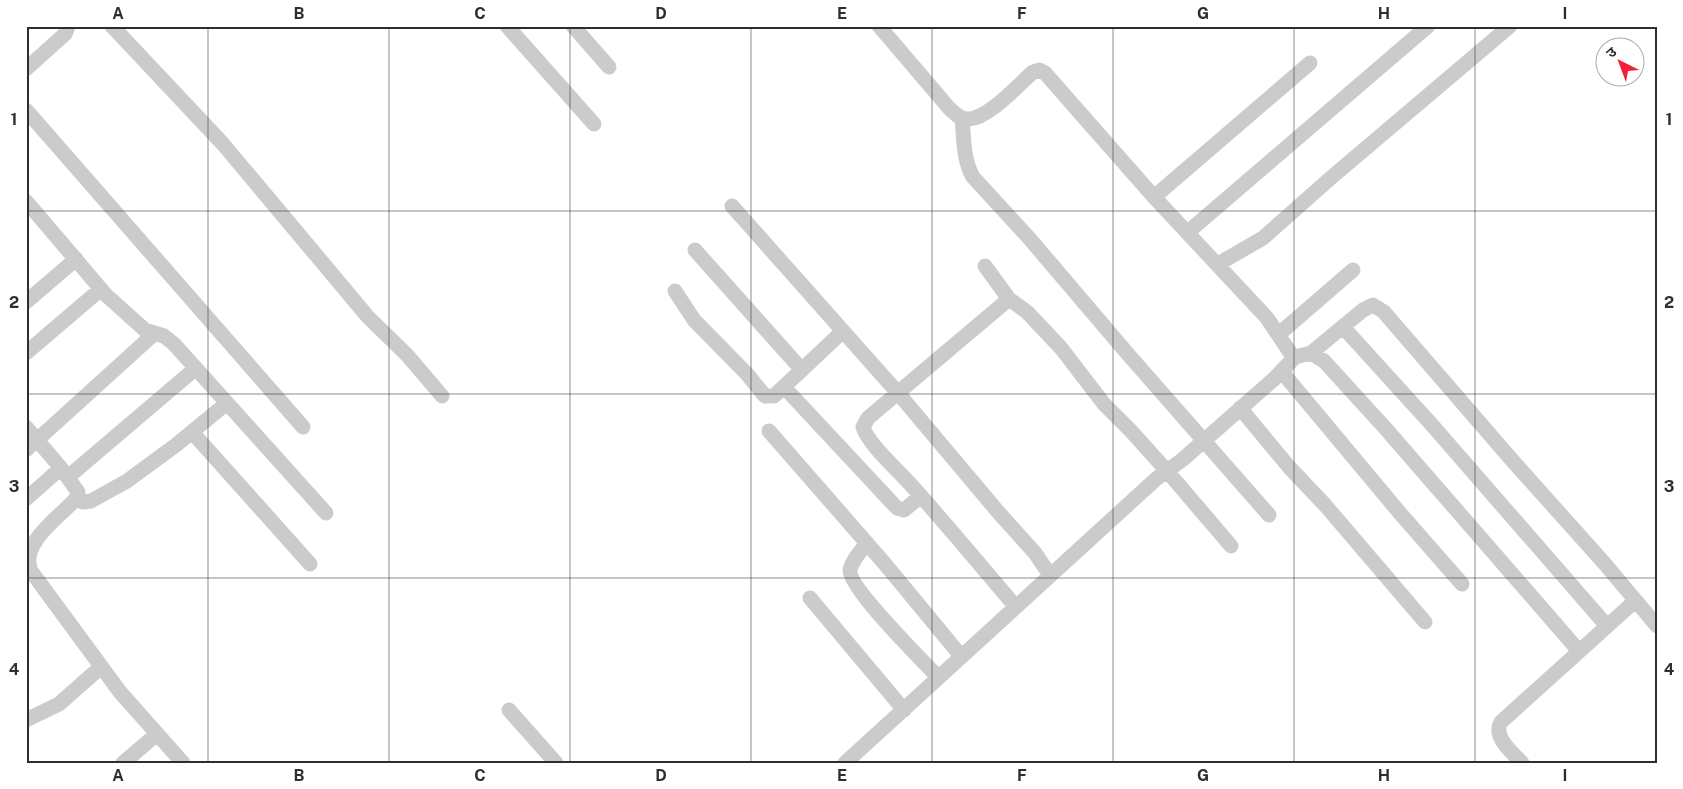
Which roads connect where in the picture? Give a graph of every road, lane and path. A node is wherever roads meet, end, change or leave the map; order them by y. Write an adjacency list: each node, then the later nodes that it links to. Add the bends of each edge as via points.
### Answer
1 (68, 26): 10 (street, via 65,34)
2 (112, 26): 39 (street, via 223,144 368,317)
3 (507, 26): 13 (street)
4 (573, 26): 9 (street)
5 (879, 26): 12 (street, via 949,108)
6 (1428, 26): 17 (street)
7 (1510, 26): 20 (street, via 1263,238)
8 (1310, 63): 14 (street)
9 (609, 67)
10 (26, 69)
11 (26, 110): 42 (street)
12 (962, 118): 14 (street, via 981,115 1039,70 1050,77); 46 (street, via 967,164 973,178)
13 (594, 124)
14 (1154, 197): 17 (street)
15 (26, 201): 19 (street)
16 (732, 206): 29 (street)
17 (1188, 232): 20 (street)
18 (696, 250): 35 (street)
19 (76, 259): 23 (street); 26 (street)
20 (1218, 264): 30 (street)
21 (985, 266): 25 (street)
22 (1353, 270): 30 (street)
23 (101, 289): 28 (street, via 145,330); 32 (street)
24 (674, 291): 37 (street, via 694,320 765,396 774,396)
25 (1009, 299): 38 (street); 48 (street, via 1027,312 1061,348 1104,404)
26 (27, 300)
27 (1343, 327): 31 (street); 61 (street, via 1368,307 1384,312); 65 (street)
28 (155, 332): 34 (street, via 174,344); 47 (street)
29 (843, 332): 35 (street); 38 (street)
30 (1279, 334): 33 (street)
31 (1311, 353): 33 (street); 66 (street, via 1324,361 1386,429)
32 (26, 354)
33 (1295, 357): 36 (street)
34 (196, 368): 40 (street); 49 (street)
35 (802, 370): 37 (street)
36 (1282, 372): 41 (street); 59 (street)
37 (784, 387): 50 (street, via 897,508 904,510)
38 (898, 393): 50 (street, via 868,418 863,427 874,444); 58 (street, via 1035,553)
39 (442, 396)
40 (227, 403): 45 (street); 53 (street)
41 (1240, 408): 46 (street); 63 (street)
42 (303, 427)
43 (26, 428): 47 (street)
44 (769, 431): 55 (street)
45 (192, 432): 52 (street, via 127,481 100,497 84,502); 57 (street)
46 (1204, 440): 48 (street); 54 (street)
47 (32, 444): 49 (street)
48 (1167, 471): 56 (street); 58 (street)
49 (65, 473): 51 (street); 52 (street, via 78,492)
50 (921, 496): 62 (street)
51 (26, 499)
52 (76, 499): 68 (street, via 38,537 28,555 28,564)
53 (326, 513)
54 (1269, 515)
55 (867, 543): 67 (street); 69 (street, via 853,563 851,578)
56 (1231, 546)
57 (310, 564)
58 (1050, 575): 62 (street)
59 (1462, 584)
60 (810, 598): 71 (street)
61 (1635, 600): 64 (street); 65 (street)
62 (1015, 606): 67 (street)
63 (1425, 622)
64 (1656, 624)
65 (1607, 626): 66 (street)
66 (1579, 651): 78 (street, via 1498,728 1502,741)
67 (961, 656): 69 (street)
68 (102, 667): 72 (street, via 59,704); 73 (street)
69 (938, 677): 71 (street)
70 (509, 710): 76 (street)
71 (904, 710): 77 (street)
72 (26, 720)
73 (157, 734): 74 (street); 75 (street)
74 (123, 763)
75 (183, 763)
76 (556, 763)
77 (845, 763)
78 (1522, 763)

